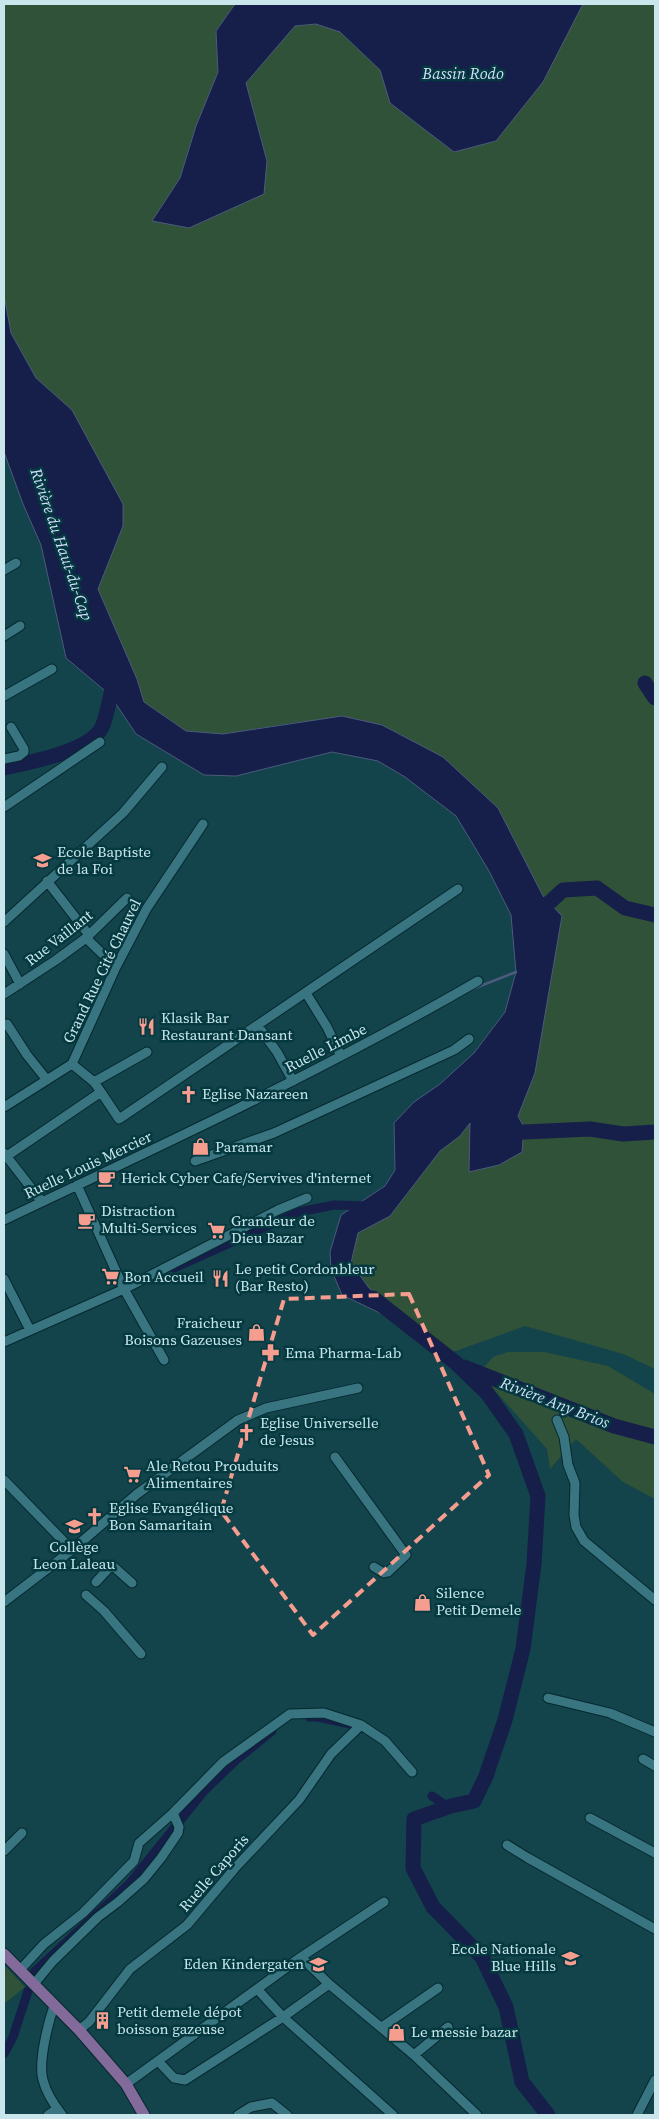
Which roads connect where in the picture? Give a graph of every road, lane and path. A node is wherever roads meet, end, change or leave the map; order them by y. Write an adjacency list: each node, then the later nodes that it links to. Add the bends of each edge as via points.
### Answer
1 (16, 563): 2 (street)
2 (4, 570)
3 (20, 626): 4 (street)
4 (4, 636)
5 (52, 669): 6 (street)
6 (4, 696)
7 (12, 727): 9 (street, via 24,752)
8 (100, 742): 11 (street)
9 (4, 759)
10 (162, 767): 13 (street, via 123,813)
11 (4, 807)
12 (203, 824): 19 (street, Grand Rue Cité Chauvel, via 147,908)
13 (47, 881): 16 (street); 17 (street)
14 (458, 888): 22 (street)
15 (127, 898): 17 (street, Rue Vaillant)
16 (4, 922)
17 (87, 937): 19 (street); 21 (street, Rue Vaillant)
18 (4, 954): 21 (street)
19 (116, 966): 29 (street, Grand Rue Cité Chauvel)
20 (478, 981): 28 (street, Ruelle Limbe)
21 (20, 984): 23 (street, Rue Vaillant)
22 (306, 993): 25 (street); 28 (street)
23 (4, 994)
24 (7, 1024): 30 (street)
25 (258, 1026): 31 (street); 33 (street, via 119,1119)
26 (469, 1039): 37 (street, via 454,1050 274,1133)
27 (147, 1052): 32 (street)
28 (341, 1056): 31 (street, Ruelle Limbe)
29 (72, 1064): 30 (street, Grand Rue Cité Chauvel); 32 (street)
30 (47, 1080): 34 (street, Grand Rue Cité Chauvel)
31 (292, 1081): 35 (street, Ruelle Limbe)
32 (94, 1082): 33 (street)
33 (101, 1092): 36 (street)
34 (4, 1107)
35 (184, 1135): 38 (street, Ruelle Louis Mercier)
36 (5, 1155): 40 (street)
37 (195, 1161)
38 (77, 1185): 40 (street, Ruelle Louis Mercier); 43 (street)
39 (307, 1198): 43 (street)
40 (42, 1202): 41 (street, Ruelle Louis Mercier)
41 (4, 1220)
42 (4, 1279): 44 (street)
43 (124, 1289): 44 (street); 46 (street)
44 (30, 1330): 45 (street)
45 (4, 1342)
46 (164, 1360)
47 (358, 1388): 51 (street, via 266,1408 238,1420 137,1494)
48 (557, 1420): 56 (street, via 575,1483 574,1515 578,1533)
49 (335, 1457): 52 (street, via 406,1555 388,1572)
50 (4, 1480): 51 (street)
51 (72, 1550): 57 (street)
52 (374, 1567)
53 (96, 1582): 54 (street, via 114,1567)
54 (132, 1583)
55 (86, 1595): 58 (street)
56 (655, 1600)
57 (4, 1602)
58 (141, 1654)
59 (548, 1698): 61 (street, via 610,1713)
60 (361, 1725): 64 (street, via 385,1741); 65 (street, via 324,1714 290,1714 223,1762); 84 (street, Ruelle Caporis, via 331,1754 299,1800 187,1925 130,1969 89,2022)
61 (655, 1732)
62 (643, 1758): 63 (street)
63 (655, 1766)
64 (412, 1772)
65 (173, 1813): 75 (street, via 139,1843 134,1860 89,1907 44,1944); 76 (street, via 178,1833 144,1879 98,1917)
66 (590, 1818): 70 (street)
67 (22, 1833): 69 (street)
68 (507, 1844): 72 (street)
69 (4, 1851)
70 (655, 1853)
71 (384, 1902): 74 (street)
72 (655, 1928)
73 (4, 1954): 75 (main road)
74 (301, 1958): 77 (street); 79 (street)
75 (20, 1970): 76 (main road)
76 (34, 1984): 80 (main road)
77 (329, 1984): 81 (street); 82 (street)
78 (438, 1988): 82 (street)
79 (258, 1990): 81 (street); 86 (street)
80 (54, 2006): 84 (main road); 89 (street, via 48,2021 42,2080)
81 (283, 2017): 86 (street, via 185,2080 174,2078); 94 (street)
82 (382, 2027): 85 (street)
83 (448, 2027): 85 (street)
84 (79, 2030): 88 (main road)
85 (414, 2055): 95 (street)
86 (158, 2061): 88 (street)
87 (655, 2080): 96 (street)
88 (126, 2084): 91 (main road)
89 (59, 2112): 90 (street)
90 (48, 2115)
91 (144, 2115)
92 (238, 2115): 93 (street, via 250,2107 272,2103)
93 (287, 2115)
94 (394, 2115)
95 (477, 2115)
96 (637, 2115)

